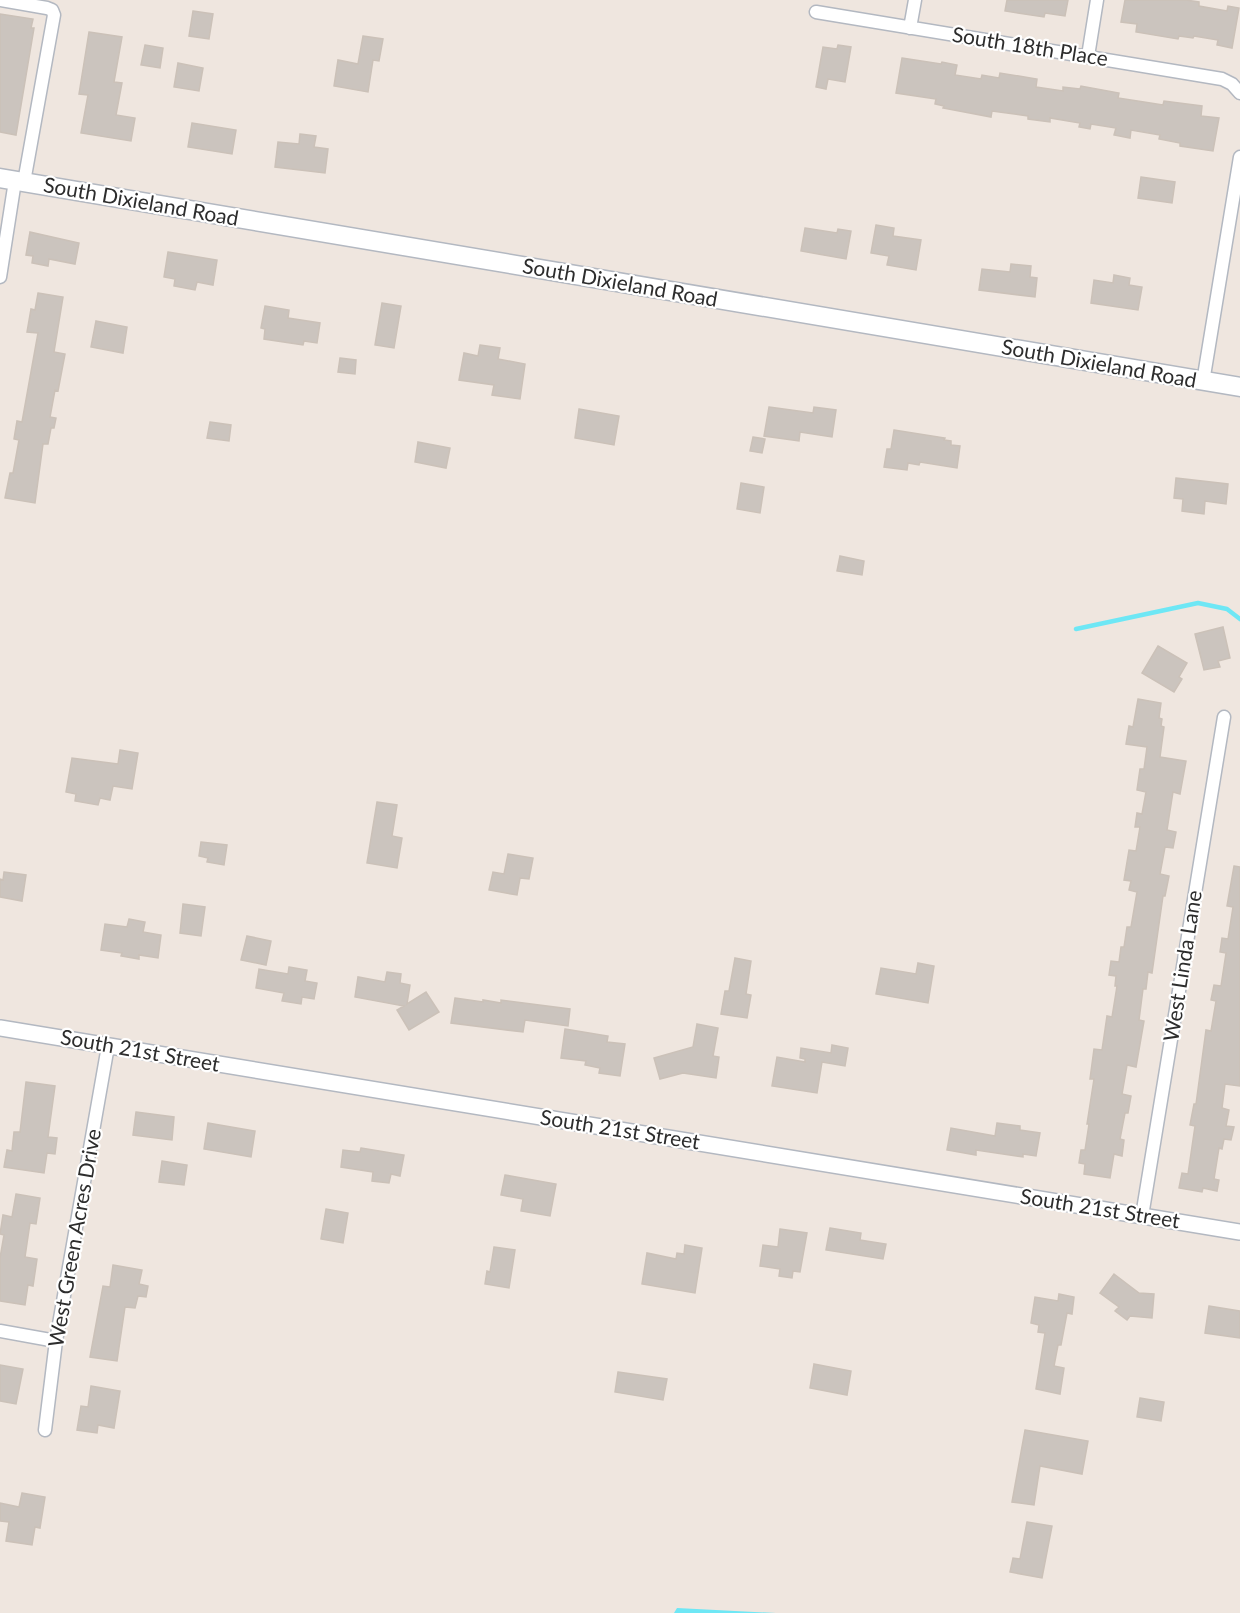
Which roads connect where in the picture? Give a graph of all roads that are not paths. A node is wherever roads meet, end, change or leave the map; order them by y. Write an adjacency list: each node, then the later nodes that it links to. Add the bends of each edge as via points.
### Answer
1 (1, 0): 9 (street, via 47,8 54,15)
2 (915, 0): 5 (street)
3 (1097, 0): 6 (street)
4 (816, 12): 5 (street, South 18th Place)
5 (910, 28): 6 (street, South 18th Place)
6 (1088, 56): 7 (street, South 18th Place, via 1221,79)
7 (1240, 93)
8 (1240, 157): 11 (street)
9 (13, 181): 10 (street); 11 (main road, South Dixieland Road)
10 (0, 277)
11 (1203, 382): 12 (main road, South Dixieland Road)
12 (1240, 387)
13 (1224, 717): 16 (street, West Linda Lane)
14 (0, 1028): 15 (street, South 21st Street)
15 (108, 1046): 16 (street, South 21st Street); 19 (street, West Green Acres Drive)
16 (1142, 1216): 17 (street, South 21st Street)
17 (1240, 1232)
18 (0, 1331): 19 (street)
19 (56, 1341): 20 (street, West Green Acres Drive)
20 (45, 1430)

